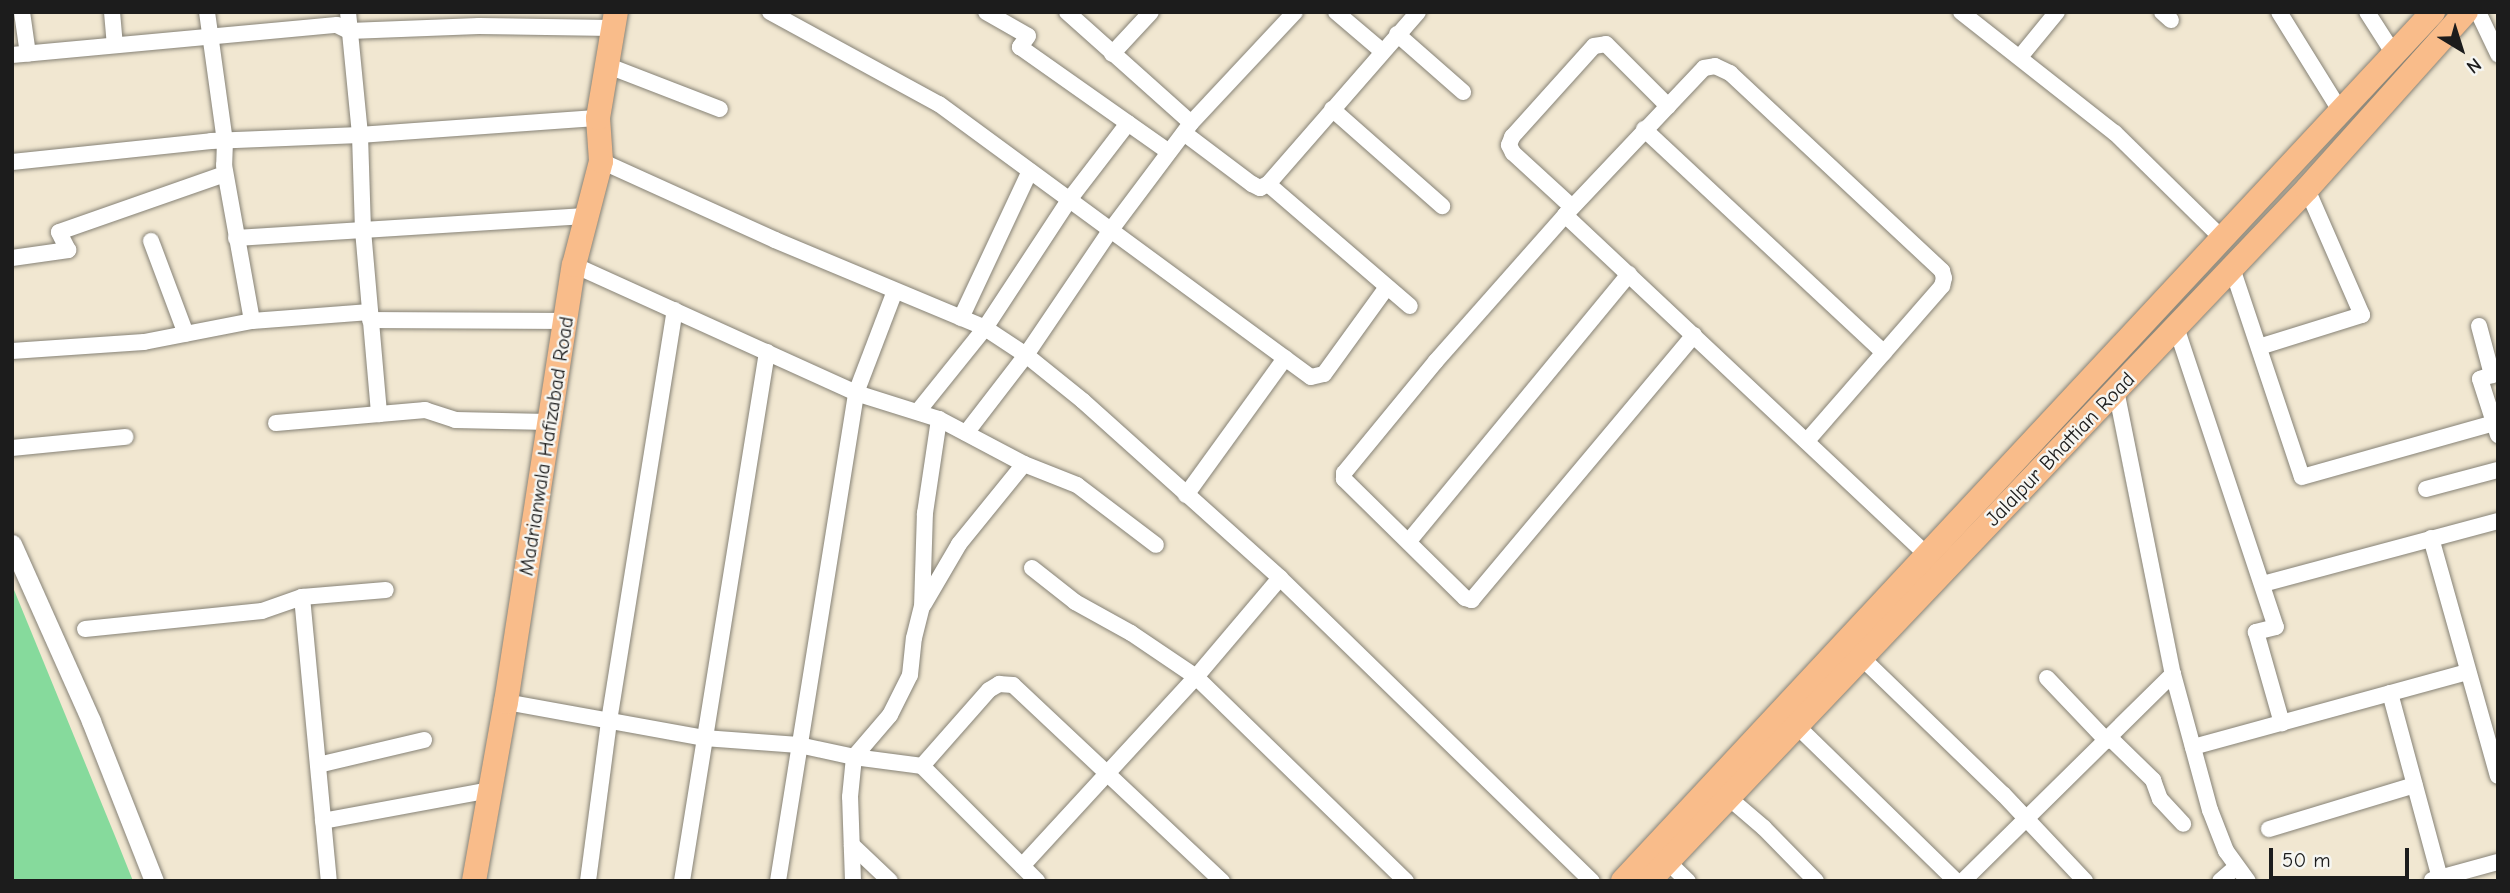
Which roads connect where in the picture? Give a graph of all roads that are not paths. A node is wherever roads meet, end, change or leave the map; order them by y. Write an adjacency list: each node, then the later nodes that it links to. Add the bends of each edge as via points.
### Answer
1 (22, 12): 28 (street)
2 (112, 12): 23 (street)
3 (207, 12): 22 (street)
4 (348, 12): 20 (street)
5 (770, 12): 45 (street, via 939,104)
6 (986, 12): 37 (street, via 1028,36 1020,47)
7 (1067, 12): 25 (street)
8 (1151, 12): 25 (street)
9 (1295, 12): 38 (street)
10 (1336, 12): 24 (street)
11 (1418, 12): 21 (street)
12 (1961, 12): 29 (street)
13 (2057, 12): 29 (street)
14 (2279, 12): 35 (street)
15 (2367, 12): 26 (street)
16 (2433, 12): 26 (main road, Jalalpur Bhattian Road)
17 (2466, 12): 48 (main road, Jalalpur Bhattian Road)
18 (2477, 12): 27 (street)
19 (614, 20): 20 (street); 30 (main road, Madrianwala Hafizabad Road)
20 (349, 31): 22 (street, via 337,25); 40 (street)
21 (1397, 34): 24 (street); 31 (street)
22 (210, 38): 23 (street); 41 (street)
23 (115, 45): 28 (street)
24 (1382, 51): 34 (street)
25 (1112, 54): 38 (street)
26 (2394, 54): 35 (main road, Jalalpur Bhattian Road)
27 (2498, 54)
28 (20, 55)
29 (2020, 57): 56 (street, via 2115,133)
30 (606, 65): 33 (street); 36 (main road, Madrianwala Hafizabad Road)
31 (1463, 92)
32 (1668, 106): 39 (street); 51 (street, via 1606,44 1594,46 1509,145); 78 (street, via 1704,68 1715,66 1730,72 1942,271 1942,286)
33 (720, 108)
34 (1332, 109): 47 (street); 50 (street)
35 (2341, 112): 56 (main road, Jalalpur Bhattian Road)
36 (598, 118): 40 (street); 43 (main road, Madrianwala Hafizabad Road)
37 (1128, 123): 42 (street); 49 (street)
38 (1187, 128): 42 (street); 47 (street, via 1252,184 1260,188)
39 (1644, 129): 51 (street); 78 (street)
40 (360, 135): 41 (street); 53 (street)
41 (225, 141): 44 (street); 46 (street)
42 (1169, 152): 54 (street)
43 (601, 161): 52 (main road, Madrianwala Hafizabad Road); 63 (street)
44 (12, 162)
45 (1030, 171): 49 (street); 67 (street)
46 (225, 174): 55 (street); 58 (street, via 59,232 68,250)
47 (1268, 184): 62 (street)
48 (2307, 189): 60 (main road, Jalalpur Bhattian Road); 75 (street, via 2362,316)
49 (1069, 200): 54 (street); 72 (street)
50 (1442, 206)
51 (1569, 211): 61 (street); 100 (street, via 1436,361 1345,473 1349,485)
52 (585, 216): 53 (street); 59 (main road, Madrianwala Hafizabad Road)
53 (363, 230): 55 (street); 66 (street)
54 (1110, 231): 79 (street); 80 (street)
55 (236, 238): 68 (street)
56 (2223, 239): 103 (main road, Jalalpur Bhattian Road)
57 (151, 240): 73 (street)
58 (12, 258)
59 (573, 265): 65 (street); 69 (main road, Madrianwala Hafizabad Road)
60 (2232, 268): 71 (main road, Jalalpur Bhattian Road); 75 (street)
61 (1629, 274): 74 (street); 100 (street)
62 (1387, 287): 64 (street); 80 (street, via 1324,374 1311,377)
63 (895, 291): 67 (street); 83 (street)
64 (1410, 306)
65 (675, 310): 77 (street); 118 (street)
66 (370, 316): 68 (street); 69 (street); 85 (street)
67 (961, 318): 72 (street)
68 (252, 321): 73 (street)
69 (565, 321): 87 (main road, Madrianwala Hafizabad Road)
70 (2479, 326): 81 (street)
71 (2176, 327): 82 (main road, Jalalpur Bhattian Road); 106 (street)
72 (985, 328): 79 (street); 84 (street)
73 (186, 334): 76 (street, via 144,342)
74 (1694, 335): 92 (street); 100 (street, via 1478,596 1465,598)
75 (2259, 347): 89 (street, via 2302,477)
76 (12, 351)
77 (767, 352): 83 (street); 121 (street)
78 (1884, 353): 92 (street)
79 (1026, 355): 90 (street); 97 (street)
80 (1285, 358): 97 (street)
81 (2495, 374): 89 (street, via 2480,379)
82 (2116, 390): 111 (main road, Jalalpur Bhattian Road); 113 (street)
83 (856, 393): 84 (street); 124 (street)
84 (919, 410): 86 (street)
85 (379, 414): 87 (street, via 425,410 455,420); 88 (street)
86 (939, 419): 90 (street); 109 (street, via 925,513)
87 (549, 422): 117 (main road, Madrianwala Hafizabad Road)
88 (276, 423)
89 (2496, 429)
90 (966, 433): 94 (street)
91 (125, 437): 93 (street)
92 (1807, 441): 103 (street)
93 (12, 448)
94 (1024, 464): 102 (street, via 1077,485); 109 (street, via 959,544)
95 (2498, 470): 96 (street)
96 (2426, 489)
97 (1186, 495): 105 (street)
98 (2498, 521): 99 (street)
99 (2431, 538): 106 (street); 112 (street)
100 (1409, 541)
101 (12, 544): 144 (street, via 92,721)
102 (1156, 545)
103 (1928, 556): 156 (main road, Jalalpur Bhattian Road)
104 (1032, 568): 114 (street, via 1075,602)
105 (1280, 578): 114 (street); 155 (street)
106 (2263, 583): 119 (street, via 2276,627 2256,632)
107 (386, 590): 108 (street)
108 (302, 597): 110 (street, via 262,611); 127 (street)
109 (922, 607): 126 (street, via 910,675 890,715)
110 (85, 629)
111 (1862, 658): 120 (main road, Jalalpur Bhattian Road); 134 (street)
112 (2468, 672): 116 (street); 130 (street)
113 (2173, 674): 122 (street); 125 (street)
114 (1196, 677): 129 (street); 154 (street)
115 (2047, 678): 122 (street)
116 (2390, 693): 119 (street); 131 (street)
117 (506, 702): 118 (street); 132 (main road, Madrianwala Hafizabad Road)
118 (609, 721): 121 (street); 147 (street)
119 (2282, 723): 125 (street)
120 (1798, 727): 133 (main road, Jalalpur Bhattian Road); 160 (street)
121 (704, 738): 124 (street); 148 (street)
122 (2108, 739): 134 (street); 136 (street, via 2153,780 2160,799)
123 (424, 740): 127 (street)
124 (799, 745): 126 (street); 149 (street)
125 (2193, 747): 142 (street, via 2210,810)
126 (854, 757): 128 (street); 138 (street)
127 (318, 765): 135 (street)
128 (922, 766): 129 (street, via 999,684 1013,685); 141 (street)
129 (1107, 773): 141 (street); 153 (street)
130 (2498, 776)
131 (2415, 785): 137 (street); 143 (street)
132 (491, 790): 135 (street); 146 (main road, Madrianwala Hafizabad Road)
133 (1729, 798): 139 (main road, Jalalpur Bhattian Road); 159 (street)
134 (2026, 819): 161 (street); 162 (street)
135 (323, 821): 145 (street)
136 (2183, 824)
137 (2269, 829)
138 (852, 845): 150 (street); 151 (street)
139 (1667, 861): 157 (main road, Jalalpur Bhattian Road); 158 (street)
140 (2498, 862): 143 (street)
141 (1022, 866): 152 (street)
142 (2236, 867): 163 (street); 164 (street)
143 (2435, 879)
144 (154, 881)
145 (329, 881)
146 (474, 881)
147 (588, 881)
148 (681, 881)
149 (778, 881)
150 (853, 881)
151 (890, 881)
152 (1037, 881)
153 (1222, 881)
154 (1406, 881)
155 (1592, 881)
156 (1623, 881)
157 (1649, 881)
158 (1688, 881)
159 (1816, 881)
160 (1956, 881)
161 (1964, 881)
162 (2085, 881)
163 (2220, 881)
164 (2248, 881)

